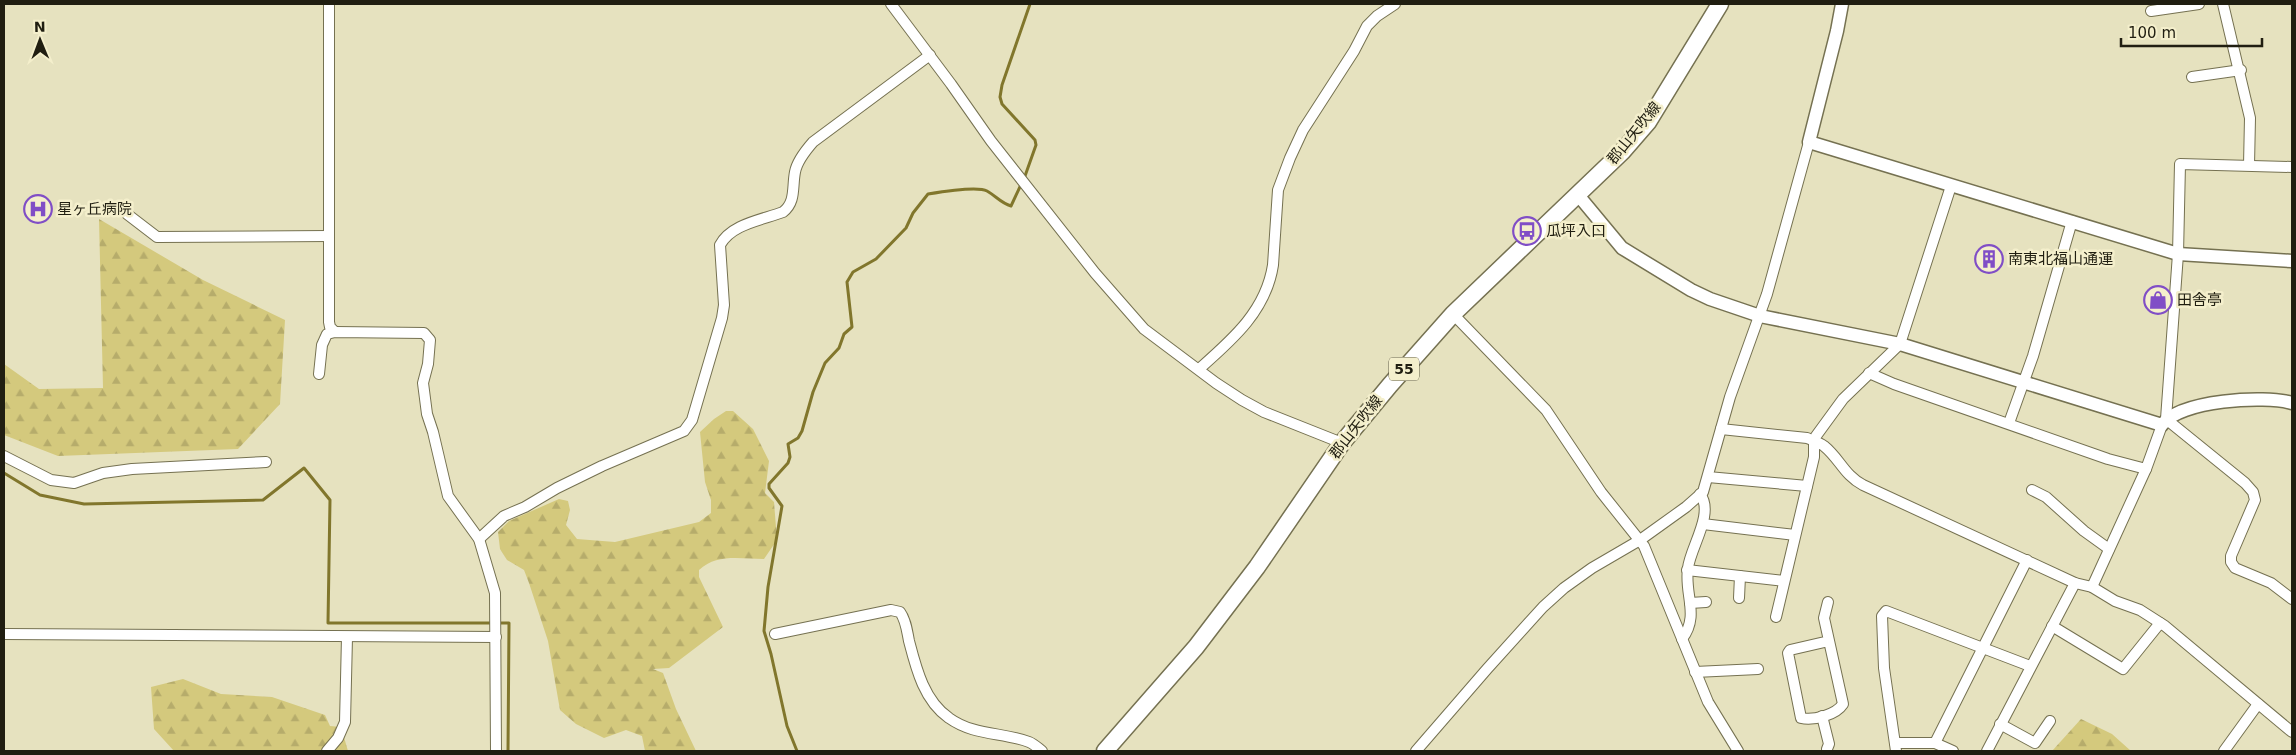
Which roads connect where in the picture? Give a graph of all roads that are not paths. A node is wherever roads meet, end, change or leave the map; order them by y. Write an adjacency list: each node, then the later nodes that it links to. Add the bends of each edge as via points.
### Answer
1 (329, 4): 19 (street)
2 (891, 4): 9 (street)
3 (1396, 4): 26 (street, via 1367,26 1303,130 1290,158 1278,190 1273,265 1262,301 1252,317)
4 (1720, 4): 16 (main road, 郡山矢吹線 / 55, via 1648,122)
5 (1842, 4): 12 (street)
6 (2198, 4): 8 (street)
7 (2223, 4): 10 (street)
8 (2151, 11)
9 (930, 55): 26 (street, via 991,141 1116,299 1144,329); 45 (street, via 813,142 795,171 789,208 733,230 724,239 720,251 722,318 692,420 684,431 557,488 504,516)
10 (2241, 70): 11 (street); 13 (street, via 2250,118)
11 (2192, 77)
12 (1808, 142): 15 (street); 23 (street)
13 (2249, 165): 14 (street); 20 (street, via 2180,164)
14 (2292, 168)
15 (1951, 186): 18 (street); 25 (street)
16 (1578, 195): 22 (main road, 郡山矢吹線 / 55); 23 (street, via 1606,230 1634,256 1691,290)
17 (127, 214): 19 (street, via 157,237)
18 (2072, 221): 20 (street); 29 (street)
19 (329, 236): 24 (street, via 329,322)
20 (2178, 254): 21 (street); 31 (street)
21 (2292, 261)
22 (1453, 314): 35 (main road, 郡山矢吹線 / 55); 46 (street, via 1546,410 1601,492)
23 (1760, 316): 25 (street); 33 (street)
24 (335, 332): 28 (street, via 327,334 323,341); 45 (street, via 427,335 430,340 423,383 426,414 434,432 448,496)
25 (1900, 344): 27 (street); 29 (street)
26 (1199, 369): 35 (street, via 1256,408)
27 (1869, 373): 32 (street); 34 (street, via 1843,399)
28 (319, 374)
29 (2025, 381): 31 (street); 32 (street)
30 (2292, 403): 31 (street, via 2259,400 2214,402 2182,412)
31 (2164, 422): 38 (street); 55 (street, via 2253,492 2255,500 2230,562 2235,568 2272,583)
32 (2009, 423): 38 (street, via 2108,459)
33 (1721, 429): 34 (street); 39 (street)
34 (1814, 441): 40 (street); 48 (street, via 1824,446 1854,481)
35 (1342, 443): 82 (main road, 郡山矢吹線 / 55, via 1257,567 1201,639)
36 (4, 456): 37 (street, via 51,480 74,484 103,473 132,468)
37 (266, 462)
38 (2146, 469): 47 (street)
39 (1708, 477): 40 (street); 42 (street)
40 (1807, 486): 44 (street)
41 (2032, 490): 47 (street, via 2046,497 2084,532)
42 (1700, 494): 43 (street, via 1704,502); 46 (street)
43 (1702, 524): 44 (street); 49 (street)
44 (1795, 535): 51 (street)
45 (479, 539): 65 (street, via 495,593)
46 (1640, 540): 66 (street); 83 (street, via 1592,568 1543,607)
47 (2109, 549): 53 (street)
48 (2027, 560): 52 (street); 68 (street)
49 (1687, 570): 50 (street); 58 (street)
50 (1740, 576): 51 (street); 54 (street)
51 (1784, 581): 59 (street)
52 (2075, 583): 53 (street); 61 (street)
53 (2092, 587): 60 (street)
54 (1739, 598)
55 (2292, 599)
56 (1706, 602): 58 (street)
57 (1828, 602): 67 (street, via 1824,613)
58 (1690, 604): 66 (street, via 1691,625)
59 (1776, 617)
60 (2160, 623): 61 (street, via 2123,669); 72 (street)
61 (2052, 626): 69 (street)
62 (4, 634): 64 (street)
63 (775, 634): 81 (street, via 891,610 900,612 918,674 932,699 948,718 985,734 1028,742)
64 (347, 637): 65 (street); 79 (street, via 345,722)
65 (496, 637): 80 (street)
66 (1682, 639): 71 (street)
67 (1830, 641): 73 (street, via 1843,704 1840,709); 73 (street, via 1788,653 1800,718 1807,720)
68 (1982, 648): 69 (street); 77 (street); 78 (street, via 1894,613 1883,613 1884,668)
69 (2030, 666): 75 (street)
70 (1758, 669): 71 (street)
71 (1695, 672): 84 (street, via 1708,702)
72 (2258, 704): 76 (street); 88 (street)
73 (1822, 716): 85 (street, via 1828,744)
74 (2050, 721): 75 (street, via 2035,744)
75 (2000, 724): 87 (street)
76 (2292, 732)
77 (1935, 743): 78 (street); 86 (street)
78 (1895, 747)
79 (327, 751)
80 (496, 751)
81 (1042, 751)
82 (1105, 751)
83 (1416, 751)
84 (1738, 751)
85 (1824, 751)
86 (1953, 751)
87 (1987, 751)
88 (2224, 751)

